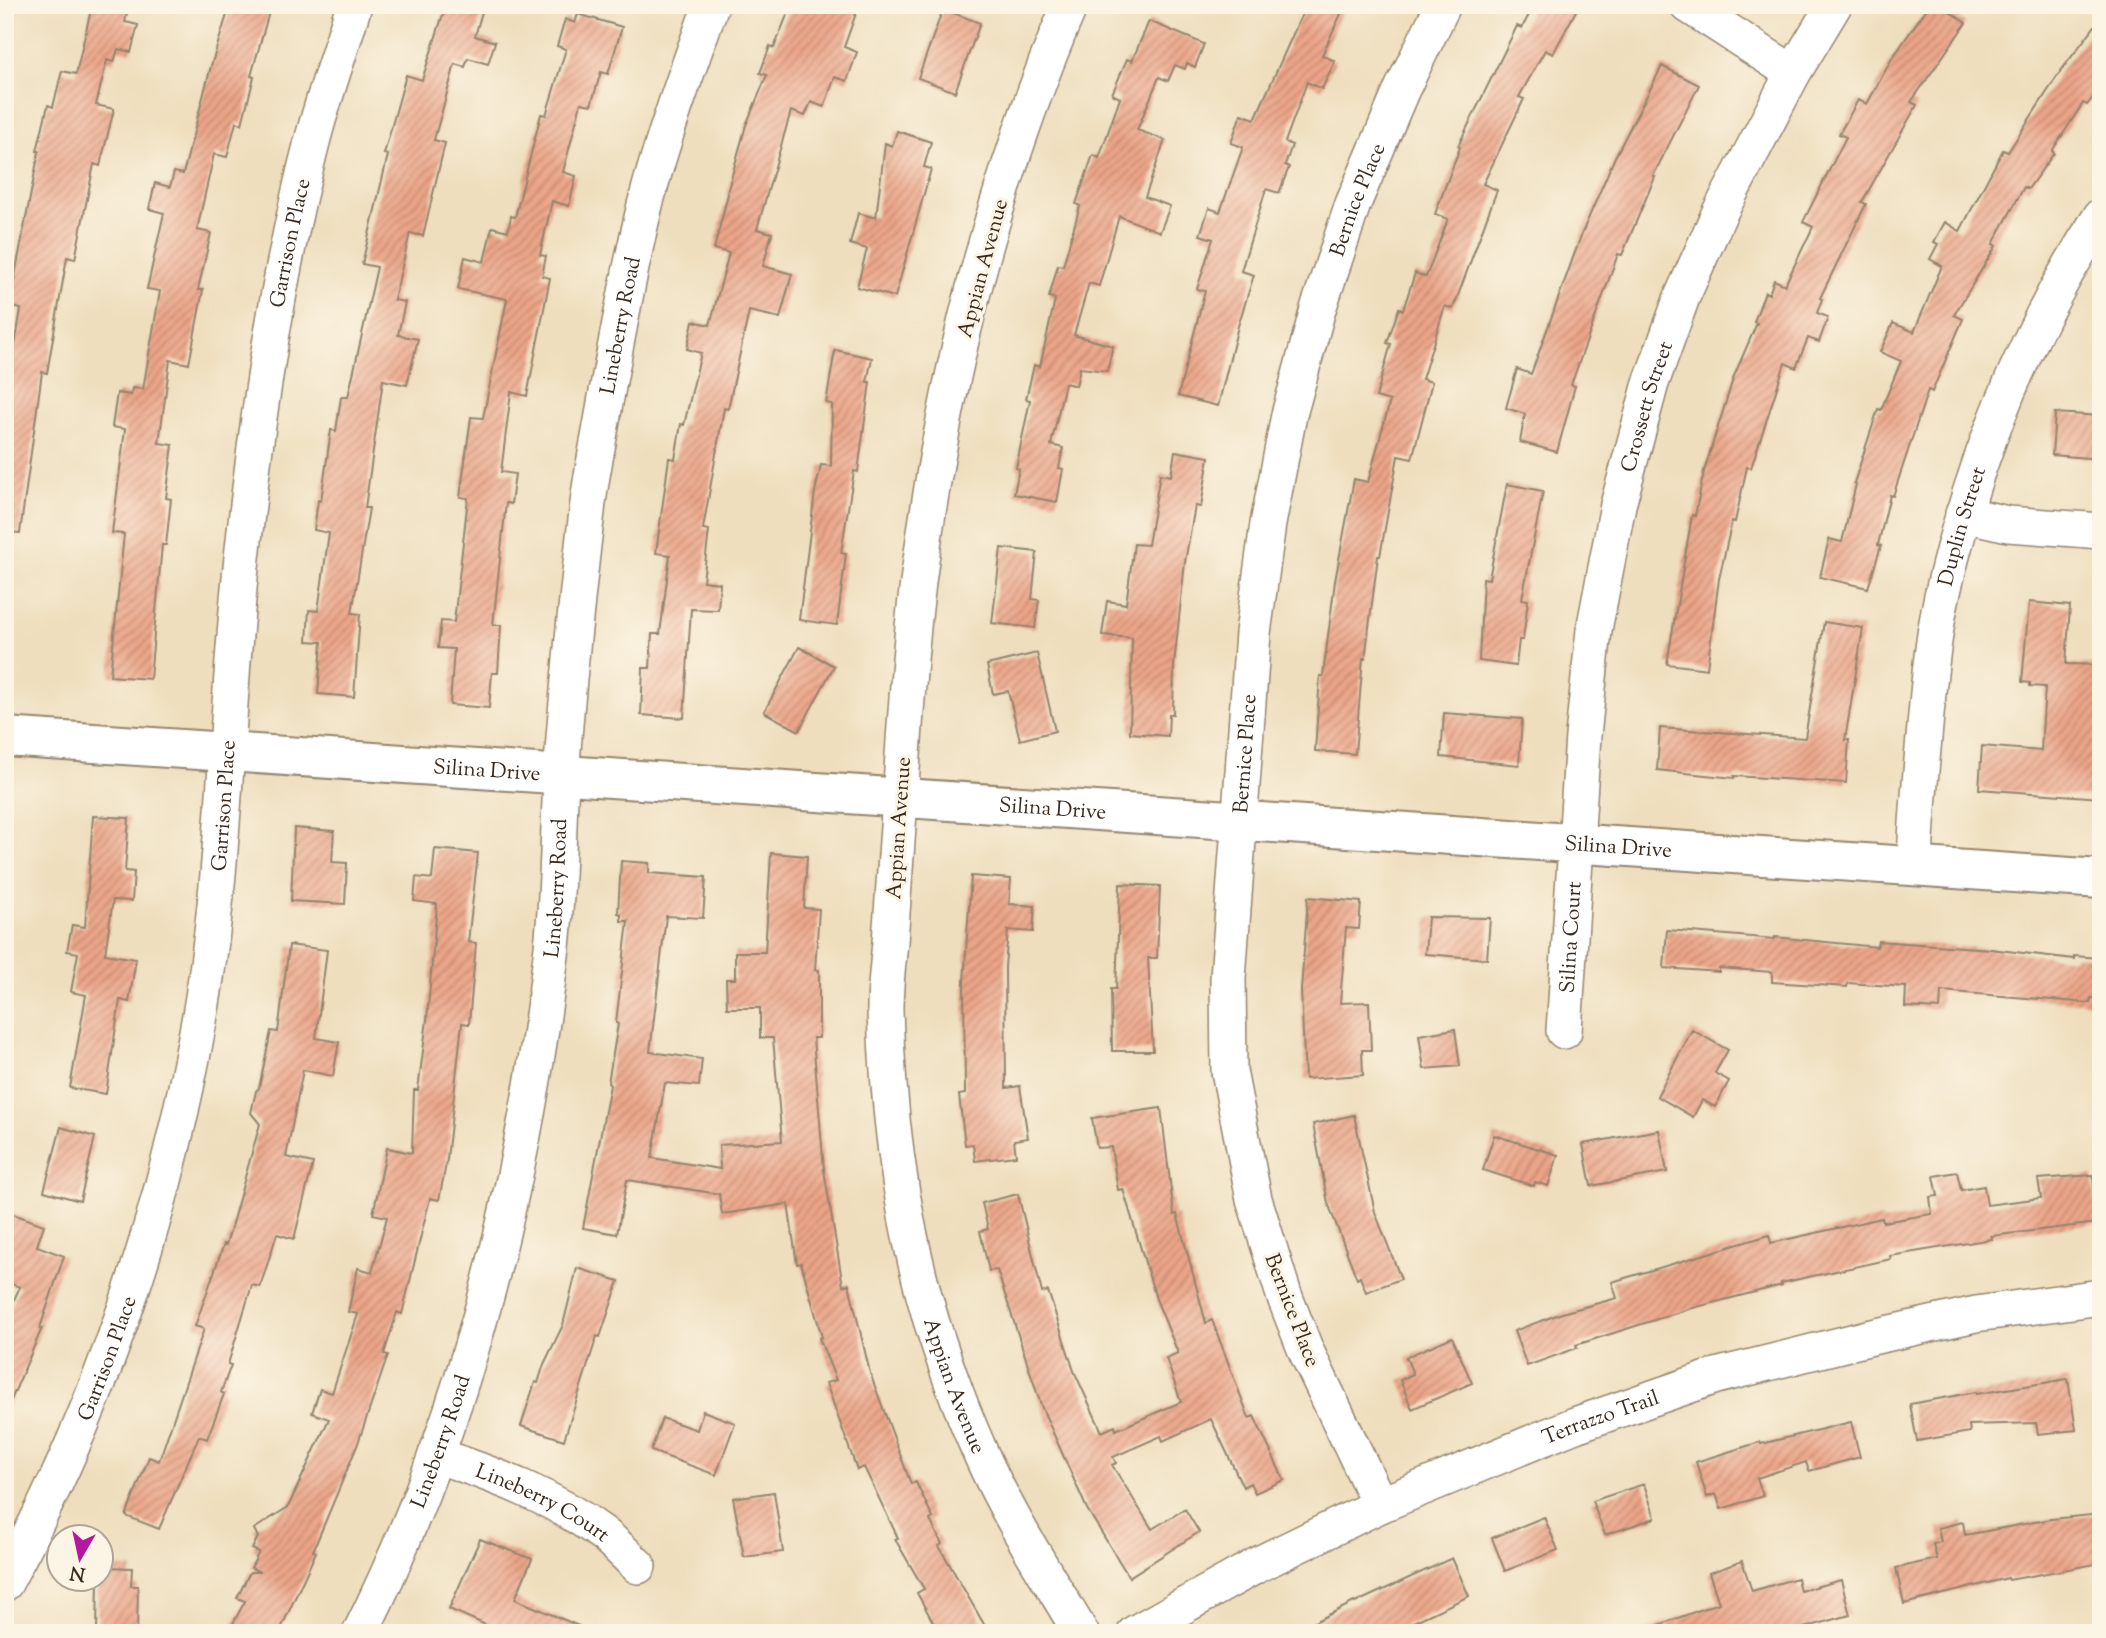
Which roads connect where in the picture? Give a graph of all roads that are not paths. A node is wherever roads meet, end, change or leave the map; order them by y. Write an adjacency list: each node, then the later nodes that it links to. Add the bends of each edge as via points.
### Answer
1 (354, 5): 12 (street, Garrison Place, via 313,138 265,380 243,549)
2 (711, 5): 13 (street, Lineberry Road, via 646,202 625,292 589,497)
3 (1070, 5): 14 (street, Appian Avenue, via 1007,172 950,393 921,554)
4 (1443, 5): 15 (street, Bernice Place, via 1353,204 1290,415 1268,524 1253,634)
5 (1688, 5): 7 (street)
6 (1834, 5): 7 (street, Crossett Street)
7 (1793, 73): 16 (street, Crossett Street, via 1719,214 1651,383 1618,505 1594,630)
8 (2101, 216): 9 (street, Duplin Street, via 2034,331 1998,413)
9 (1963, 514): 10 (street, via 2008,524); 17 (street, Duplin Street, via 1942,599 1929,682)
10 (2101, 531)
11 (5, 737): 12 (street, Silina Drive)
12 (226, 752): 13 (street, Silina Drive); 24 (street, Garrison Place, via 215,911 200,1018 180,1121 151,1231 80,1430)
13 (562, 776): 14 (street, Silina Drive); 21 (street, Lineberry Road, via 552,945 519,1165 492,1278)
14 (900, 799): 15 (street, Silina Drive); 26 (street, Appian Avenue, via 885,1006 894,1135 908,1225 930,1317 985,1462)
15 (1240, 820): 16 (street, Silina Drive); 22 (street, Bernice Place, via 1228,978 1229,1071 1254,1199 1306,1351)
16 (1577, 843): 17 (street, Silina Drive); 19 (street, Silina Court)
17 (1915, 865): 18 (street, Silina Drive)
18 (2101, 879)
19 (1564, 1031)
20 (2101, 1297): 22 (street, Terrazzo Trail, via 1976,1314 1717,1376 1575,1424)
21 (436, 1455): 23 (street, Lineberry Court, via 503,1478 564,1508 603,1534); 25 (street, Lineberry Road)
22 (1380, 1505): 27 (street, Terrazzo Trail, via 1259,1564)
23 (638, 1566)
24 (5, 1583)
25 (360, 1633)
26 (1081, 1633)
27 (1135, 1633)

